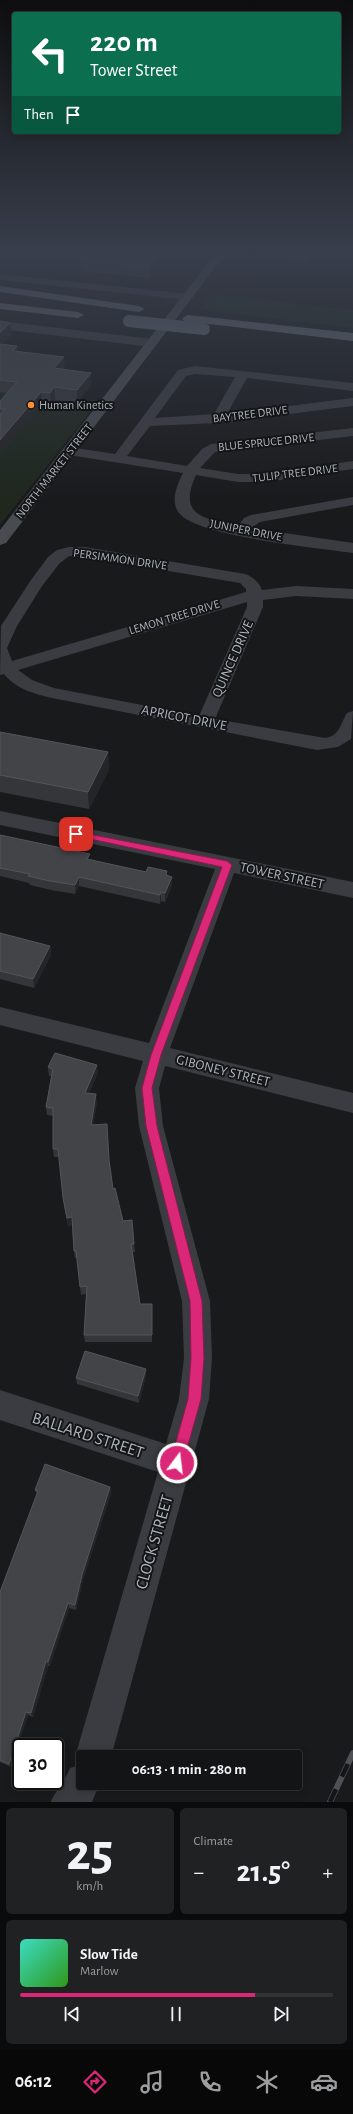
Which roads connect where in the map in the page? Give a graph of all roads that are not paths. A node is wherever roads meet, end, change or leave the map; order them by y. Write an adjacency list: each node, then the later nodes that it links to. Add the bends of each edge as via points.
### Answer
1 (68, 333): 6 (street)
2 (160, 333): 6 (main road, NORTH MARKET STREET)
3 (263, 333): 7 (highway)
4 (305, 333): 5 (highway)
5 (353, 337)
6 (152, 343): 14 (main road, NORTH MARKET STREET)
7 (353, 346)
8 (243, 374): 9 (street); 11 (street); 12 (street, via 202,370 180,374)
9 (353, 387)
10 (353, 402): 11 (street, BAYTREE DRIVE)
11 (218, 418): 12 (street, BAYTREE DRIVE)
12 (147, 422): 15 (street)
13 (353, 432): 17 (street, BLUE SPRUCE DRIVE, via 216,447 207,451)
14 (69, 451): 15 (street); 20 (main road, NORTH MARKET STREET)
15 (119, 458): 17 (street)
16 (353, 465): 17 (street, TULIP TREE DRIVE, via 253,479)
17 (190, 471): 19 (street, JUNIPER DRIVE, via 182,502 186,513 213,525)
18 (353, 501): 19 (street, via 256,518)
19 (242, 530): 21 (street, JUNIPER DRIVE)
20 (0, 540)
21 (353, 548)
22 (353, 594): 23 (street, LEMON TREE DRIVE, via 315,591)
23 (255, 595): 24 (street, PERSIMMON DRIVE, via 250,582 235,576 85,552 66,553 53,561 7,626); 26 (street, LEMON TREE DRIVE, via 212,605); 28 (street, QUINCE DRIVE, via 255,607)
24 (0, 646)
25 (0, 650): 26 (street)
26 (3, 669): 28 (street, APRICOT DRIVE, via 38,690)
27 (353, 717): 28 (street, APRICOT DRIVE, via 350,731 344,738 326,744)
28 (205, 722)
29 (0, 818): 30 (street, TOWER STREET)
30 (227, 865): 31 (street, TOWER STREET); 33 (street, CLOCK STREET)
31 (353, 890)
32 (0, 1016): 33 (street, GIBONEY STREET)
33 (156, 1055): 34 (street, GIBONEY STREET); 36 (street, CLOCK STREET, via 147,1088 148,1105 196,1301 198,1358 194,1399)
34 (353, 1103)
35 (0, 1405): 36 (street, BALLARD STREET)
36 (177, 1463): 37 (street, CLOCK STREET)
37 (95, 1750)
38 (79, 1790): 39 (street)
39 (69, 1802)

